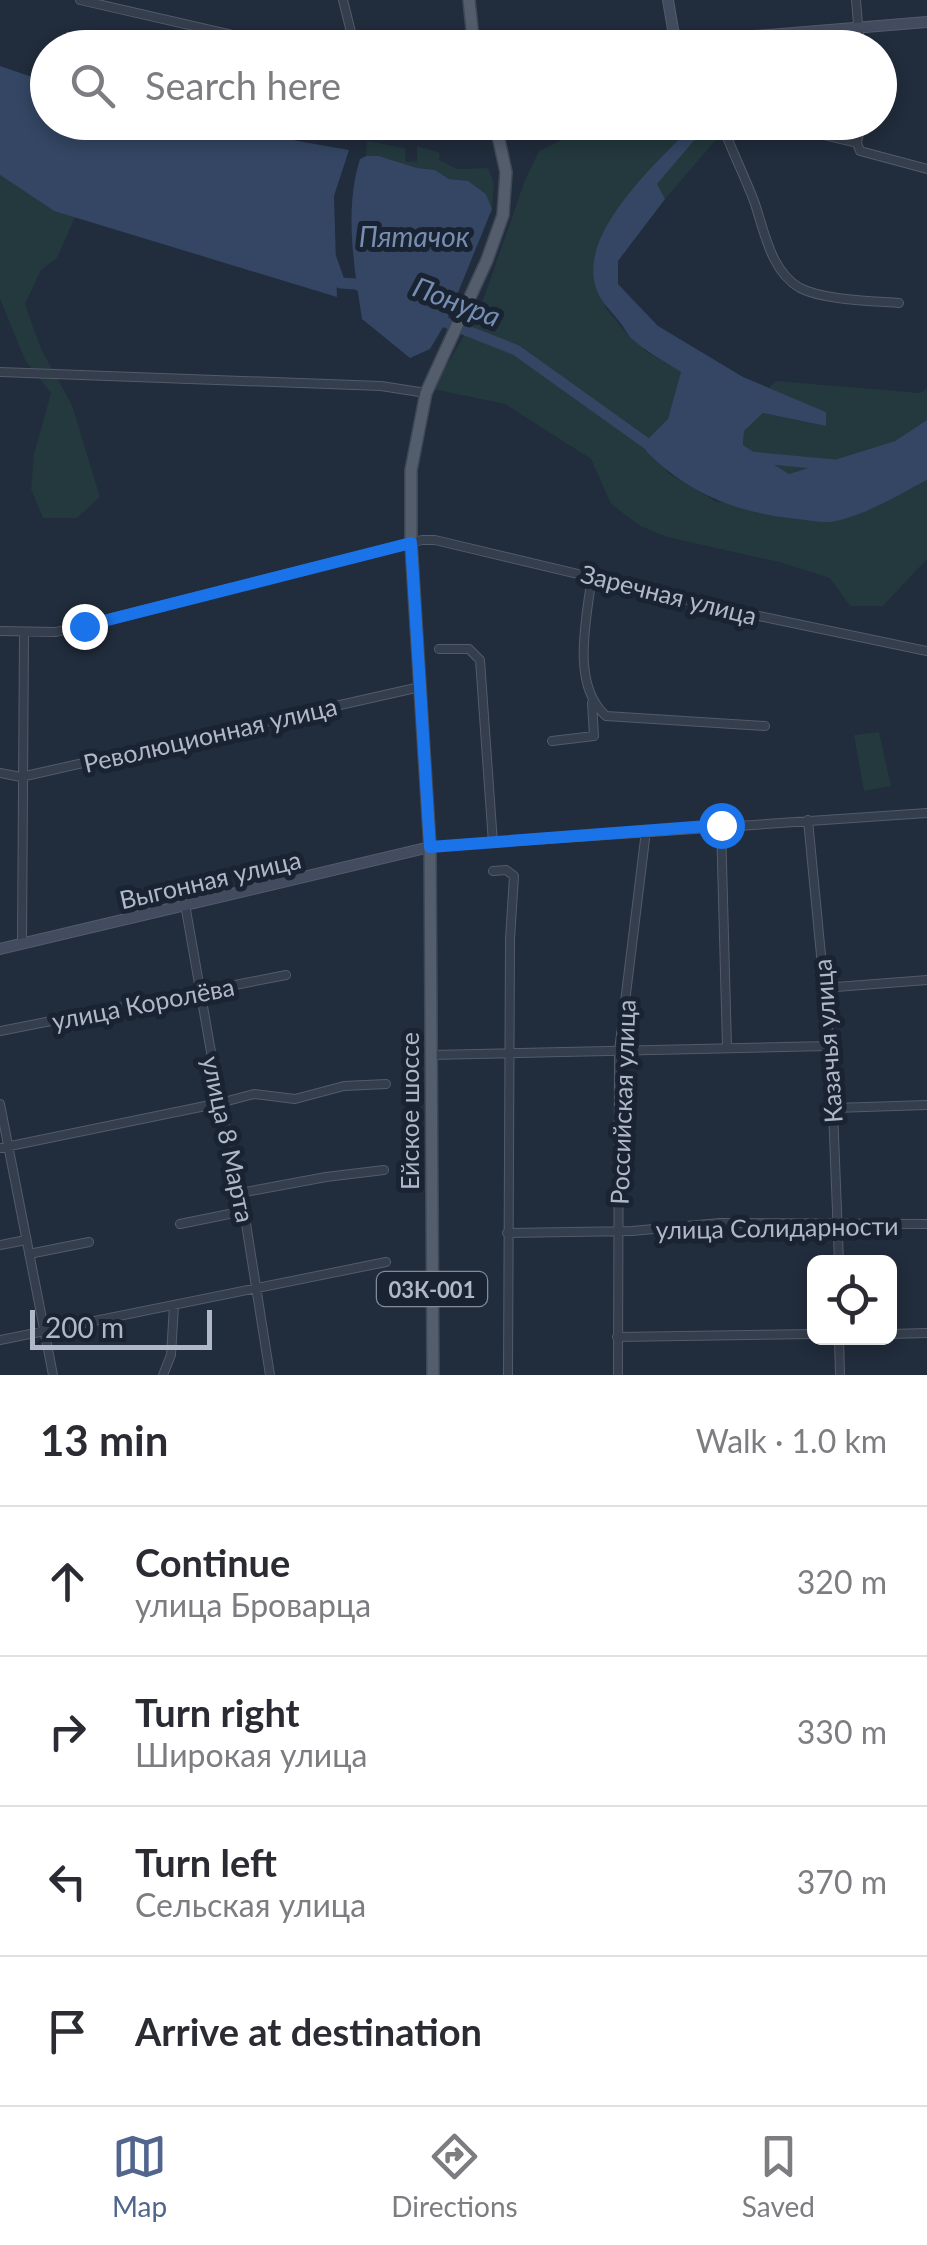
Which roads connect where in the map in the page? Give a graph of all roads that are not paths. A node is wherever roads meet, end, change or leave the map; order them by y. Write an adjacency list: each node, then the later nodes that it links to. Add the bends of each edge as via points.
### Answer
1 (80, 0): 8 (street)
2 (343, 0): 9 (street)
3 (469, 0): 10 (main road)
4 (668, 0): 11 (street)
5 (856, 0): 7 (street)
6 (927, 22): 7 (street)
7 (859, 27): 12 (street); 13 (street)
8 (210, 30)
9 (350, 30)
10 (472, 30)
11 (673, 30)
12 (831, 30)
13 (859, 30)
14 (499, 140): 22 (main road, 03К-001, via 506,172 500,226)
15 (728, 140): 20 (street, via 783,274 821,294)
16 (844, 140): 18 (street)
17 (858, 140): 18 (street)
18 (857, 143): 19 (street, via 860,151)
19 (927, 169)
20 (899, 303)
21 (0, 372): 22 (street)
22 (426, 393): 23 (main road, 03К-001, via 411,470)
23 (411, 543): 24 (street, Заречная улица, via 435,540); 26 (street, Заречная улица, via 84,626); 29 (main road, 03К-001)
24 (592, 575): 28 (street, Заречная улица); 30 (street, via 584,638)
25 (0, 631): 26 (street, Заречная улица)
26 (24, 633): 34 (street)
27 (439, 649): 39 (street, via 469,649 480,660)
28 (927, 651)
29 (420, 686): 34 (street, Революционная улица); 40 (main road, 03К-001)
30 (592, 704): 31 (street, via 614,718); 32 (street, via 594,736)
31 (765, 726)
32 (552, 741)
33 (0, 773): 34 (street, Революционная улица)
34 (21, 777): 43 (street)
35 (927, 812): 36 (street)
36 (808, 820): 37 (street); 47 (street, Казачья улица)
37 (721, 825): 38 (street); 51 (street)
38 (646, 830): 39 (street); 52 (street, Российская улица)
39 (493, 842): 40 (street)
40 (430, 847): 42 (street, Выгонная улица); 54 (main road, Ейское шоссе / 03К-001)
41 (493, 872): 53 (street, via 506,870 515,886)
42 (185, 904): 43 (street, Выгонная улица); 48 (street, улица 8 Марта)
43 (22, 944): 44 (street, Выгонная улица)
44 (0, 949)
45 (286, 975): 48 (street, улица Королёва)
46 (927, 980): 47 (street)
47 (823, 988): 50 (street, Казачья улица)
48 (200, 992): 49 (street, улица Королёва); 56 (street, улица 8 Марта)
49 (0, 1031)
50 (828, 1046): 51 (street); 59 (street, Казачья улица)
51 (726, 1047): 52 (street)
52 (619, 1051): 53 (street); 67 (street, Российская улица)
53 (510, 1052): 54 (street); 68 (street)
54 (432, 1055): 87 (main road, Ейское шоссе / 03К-001)
55 (386, 1084): 56 (street, via 295,1098 254,1094)
56 (220, 1103): 60 (street); 62 (street, улица 8 Марта)
57 (0, 1104): 60 (street)
58 (927, 1105): 59 (street)
59 (834, 1108): 66 (street, Казачья улица)
60 (4, 1147): 69 (street)
61 (384, 1170): 62 (street)
62 (240, 1193): 63 (street, улица 8 Марта)
63 (244, 1210): 64 (street); 75 (street, улица 8 Марта)
64 (180, 1224)
65 (927, 1224): 66 (street, улица Солидарности)
66 (836, 1225): 67 (street, улица Солидарности); 73 (street, Казачья улица)
67 (617, 1230): 68 (street, улица Солидарности); 81 (street, Российская улица)
68 (507, 1233): 88 (street)
69 (26, 1240): 71 (street); 72 (street)
70 (89, 1242): 72 (street)
71 (0, 1245)
72 (29, 1254): 77 (street)
73 (838, 1255)
74 (386, 1262): 75 (street)
75 (258, 1288): 76 (street); 86 (street, улица 8 Марта)
76 (174, 1306): 77 (street); 85 (street)
77 (44, 1331): 82 (street); 84 (street)
78 (927, 1333): 80 (street)
79 (807, 1334): 81 (street)
80 (897, 1334)
81 (617, 1336): 89 (street, Российская улица)
82 (0, 1340)
83 (839, 1345): 90 (street)
84 (53, 1375)
85 (164, 1375)
86 (270, 1375)
87 (433, 1375)
88 (508, 1375)
89 (618, 1375)
90 (840, 1375)

